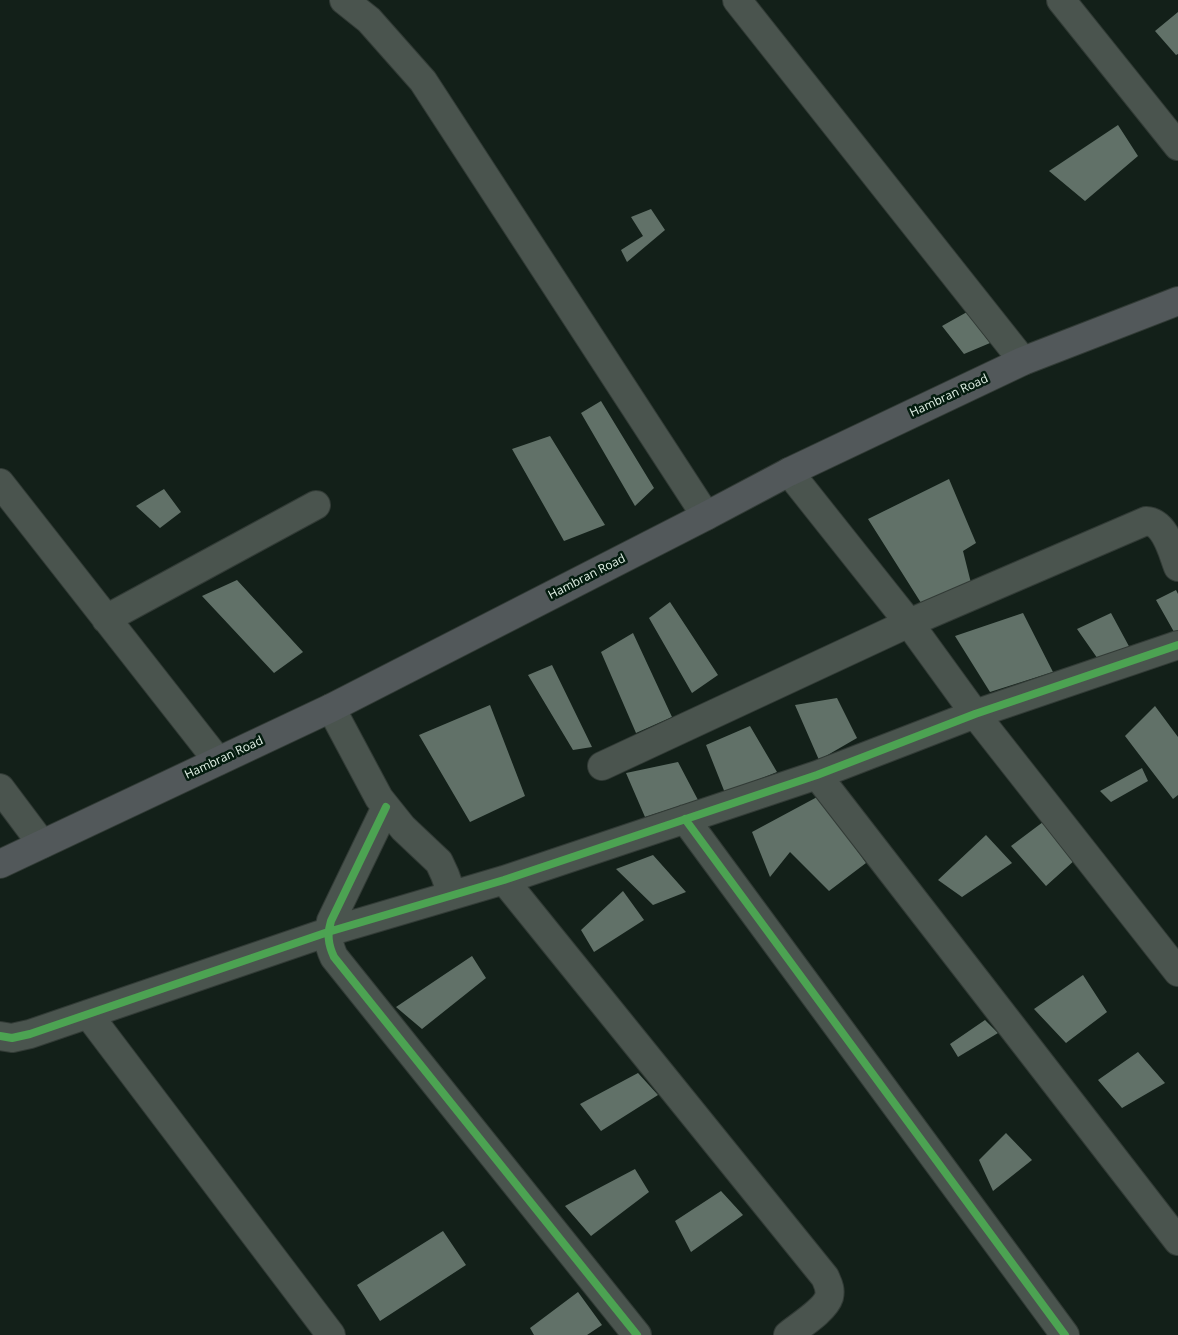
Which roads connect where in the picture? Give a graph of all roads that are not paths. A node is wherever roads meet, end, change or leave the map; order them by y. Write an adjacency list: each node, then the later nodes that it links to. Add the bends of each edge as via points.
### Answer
1 (344, 0): 10 (street, via 369,20 424,81)
2 (737, 0): 6 (street)
3 (1061, 0): 4 (street)
4 (1178, 146)
5 (1178, 301): 6 (main road, Hambran Road)
6 (1023, 361): 7 (main road, Hambran Road)
7 (789, 472): 10 (main road, Hambran Road); 13 (street)
8 (0, 483): 12 (street)
9 (316, 505): 12 (street)
10 (706, 516): 15 (main road, Hambran Road)
11 (1178, 567): 13 (street, via 1160,527 1146,521)
12 (106, 618): 17 (street)
13 (909, 623): 16 (street); 18 (street)
14 (1178, 645): 16 (street)
15 (331, 708): 17 (main road, Hambran Road); 21 (street)
16 (975, 714): 19 (street); 28 (street)
17 (218, 761): 23 (main road, Hambran Road)
18 (602, 766)
19 (817, 775): 22 (street); 31 (street)
20 (0, 788): 23 (street)
21 (386, 807): 26 (street, via 439,862); 27 (street, via 338,904)
22 (685, 819): 25 (street); 35 (street)
23 (42, 844): 24 (main road, Hambran Road)
24 (0, 864)
25 (504, 880): 26 (street); 34 (street, via 825,1278 829,1298)
26 (452, 895): 27 (street)
27 (328, 932): 29 (street); 33 (street, via 334,957)
28 (1178, 972)
29 (88, 1014): 30 (street, via 30,1034 12,1038); 32 (street)
30 (0, 1036)
31 (1178, 1242)
32 (332, 1335)
33 (637, 1335)
34 (788, 1335)
35 (1065, 1335)

